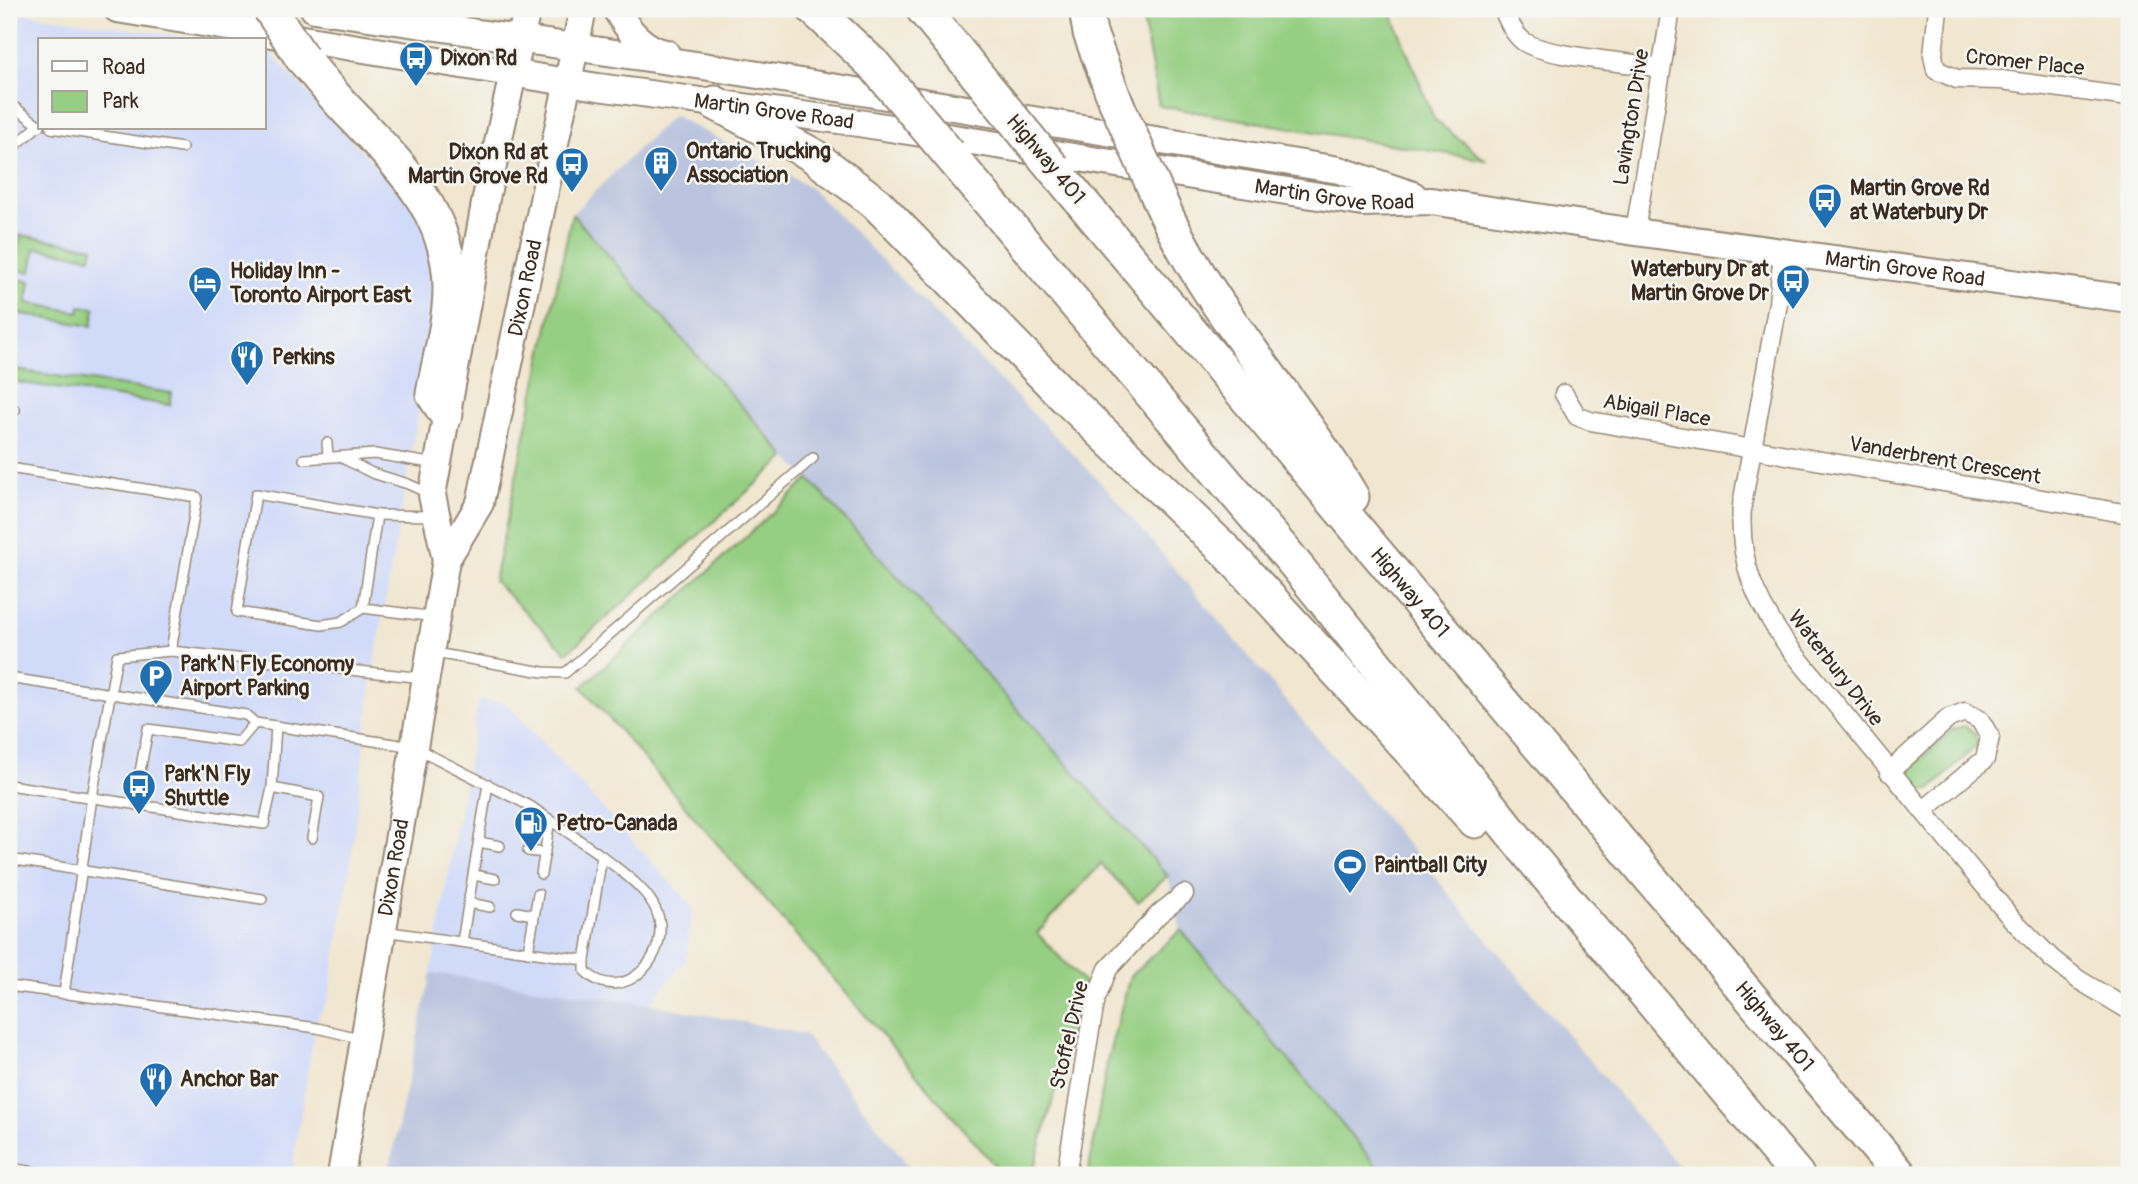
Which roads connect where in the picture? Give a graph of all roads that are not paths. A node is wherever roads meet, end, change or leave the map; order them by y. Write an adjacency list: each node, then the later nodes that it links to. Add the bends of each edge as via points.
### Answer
1 (117, 9): 2 (main road, Martin Grove Road)
2 (122, 9): 20 (main road, Martin Grove Road)
3 (270, 9): 35 (highway, bridge, via 302,58 407,174 441,234 450,289 433,394)
4 (314, 9): 15 (main road, Martin Grove Road)
5 (527, 9): 15 (main road, Dixon Road)
6 (583, 9): 16 (main road, Dixon Road)
7 (616, 9): 18 (main road, via 630,30 654,51 694,59)
8 (814, 9): 17 (highway)
9 (830, 9): 17 (highway)
10 (923, 9): 48 (highway, Highway 401, bridge)
11 (1086, 9): 48 (highway, bridge, via 1115,100 1171,226 1195,268 1331,461)
12 (1503, 9): 19 (street, via 1523,40 1543,51)
13 (1671, 9): 19 (street, Lavington Drive)
14 (1938, 9): 22 (street, Cromer Place, via 1936,70 1957,79 2001,80)
15 (520, 39): 16 (main road, Martin Grove Road); 20 (main road, Dixon Road)
16 (575, 47): 18 (main road, Martin Grove Road); 21 (main road, Dixon Road)
17 (874, 65): 91 (highway, bridge, via 1265,527)
18 (703, 66): 30 (main road, Martin Grove Road, via 1339,170)
19 (1661, 68): 31 (street, Lavington Drive)
20 (513, 73): 21 (main road, Martin Grove Road); 35 (main road, Dixon Road)
21 (567, 82): 24 (main road, Martin Grove Road); 47 (main road, Dixon Road, via 480,503)
22 (2129, 97)
23 (9, 103): 25 (lane)
24 (715, 103): 30 (main road, Martin Grove Road, via 1363,203); 91 (highway, via 808,152 876,203 1065,397 1226,551 1550,901)
25 (38, 125)
26 (38, 127): 29 (lane)
27 (64, 130): 28 (lane)
28 (182, 148)
29 (9, 151)
30 (1431, 201): 31 (main road, Martin Grove Road)
31 (1635, 232): 32 (main road, Martin Grove Road)
32 (1783, 253): 33 (main road, Martin Grove Road); 37 (street, Waterbury Drive)
33 (2129, 299)
34 (1564, 394): 37 (street, Abigail Place, via 1577,416 1590,421)
35 (446, 414): 42 (main road, Dixon Road)
36 (327, 443): 38 (lane)
37 (1754, 448): 46 (street, Vanderbrent Crescent); 59 (street, Waterbury Drive, via 1740,532 1754,590 1788,646)
38 (328, 456): 39 (lane); 41 (lane)
39 (343, 458): 42 (lane, via 375,454); 44 (lane, via 408,484)
40 (813, 458): 52 (lane, via 565,673)
41 (304, 459)
42 (438, 464): 44 (main road, Dixon Road)
43 (9, 468): 51 (lane, via 197,497)
44 (434, 505): 45 (lane); 47 (main road, Dixon Road)
45 (377, 514): 49 (lane); 49 (lane, via 256,494 237,612 321,625 341,622)
46 (2129, 514)
47 (446, 560): 50 (main road, Dixon Road)
48 (1399, 578): 99 (highway, Highway 401)
49 (363, 608): 50 (lane)
50 (436, 618): 52 (main road, Dixon Road)
51 (171, 651): 54 (lane); 55 (lane, via 117,656)
52 (430, 652): 54 (main road, Dixon Road)
53 (9, 678): 55 (lane)
54 (426, 679): 58 (main road, Dixon Road)
55 (110, 695): 56 (lane, via 246,715); 63 (lane)
56 (255, 723): 57 (lane); 64 (lane, via 239,742 148,729)
57 (276, 726): 58 (lane); 62 (lane)
58 (414, 747): 60 (lane); 85 (main road, Dixon Road)
59 (1889, 772): 65 (street, Waterbury Drive); 65 (street, via 1949,718 1965,712 1980,720 1990,737 1985,759)
60 (488, 784): 66 (lane); 68 (lane)
61 (9, 785): 63 (lane)
62 (272, 788): 64 (lane, via 264,824); 67 (lane, via 319,797)
63 (92, 797): 64 (lane); 74 (lane)
64 (134, 804)
65 (1924, 810): 92 (street, Waterbury Drive, via 2011,918 2052,960)
66 (550, 820): 71 (lane); 72 (lane)
67 (312, 838)
68 (479, 842): 69 (lane); 76 (lane)
69 (500, 846)
70 (528, 851): 71 (lane)
71 (545, 853): 75 (lane)
72 (602, 856): 88 (lane); 88 (lane, via 646,894 660,921 661,936 646,967 625,983 593,979 585,971)
73 (9, 859): 74 (lane)
74 (82, 871): 80 (lane); 90 (lane)
75 (541, 874)
76 (474, 875): 77 (lane); 81 (lane)
77 (495, 879)
78 (538, 894): 84 (lane)
79 (1184, 894): 97 (street, Stoffel Drive, via 1108,969 1096,998)
80 (262, 899)
81 (469, 904): 82 (lane); 86 (lane)
82 (490, 907)
83 (517, 912): 84 (lane)
84 (534, 915): 87 (lane)
85 (382, 931): 86 (lane); 93 (main road, Dixon Road)
86 (463, 942): 87 (lane)
87 (528, 952): 88 (lane)
88 (585, 960)
89 (9, 986): 90 (lane)
90 (64, 994): 93 (lane, via 317,1028)
91 (1653, 1002): 98 (highway)
92 (2129, 1010)
93 (364, 1039): 96 (main road, Dixon Road)
94 (9, 1168): 95 (lane)
95 (55, 1175)
96 (341, 1175)
97 (1066, 1175)
98 (1797, 1175)
99 (1900, 1175)

